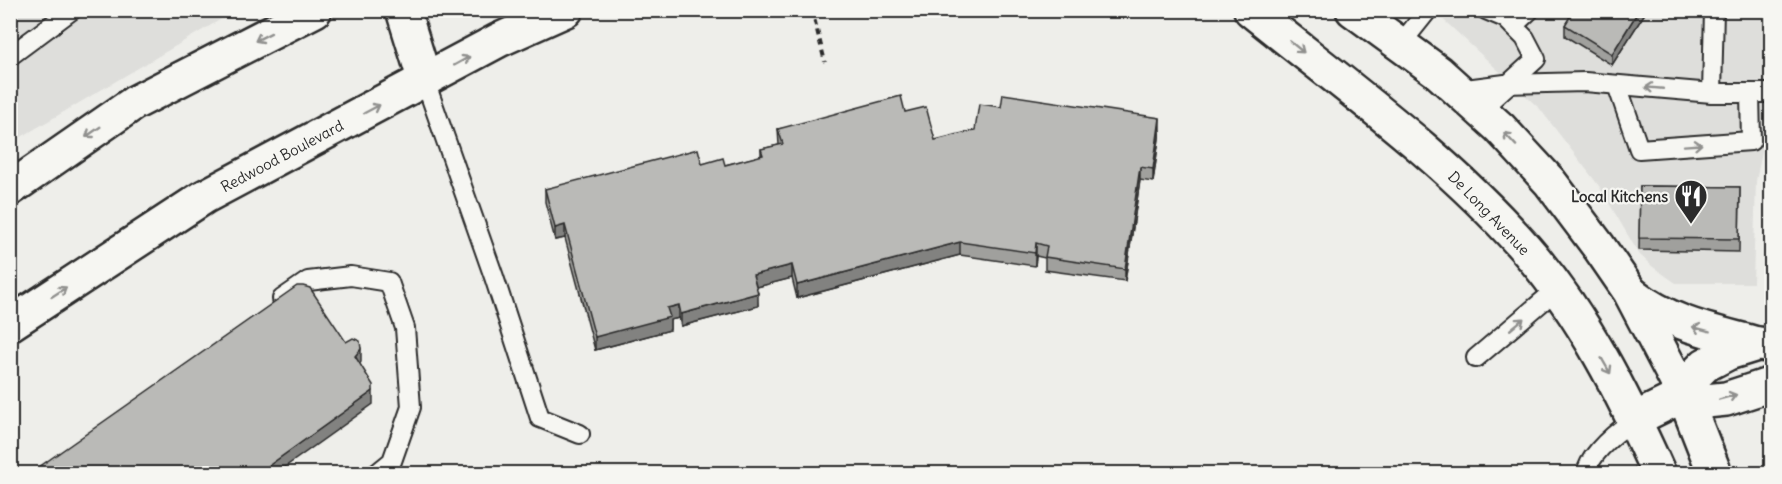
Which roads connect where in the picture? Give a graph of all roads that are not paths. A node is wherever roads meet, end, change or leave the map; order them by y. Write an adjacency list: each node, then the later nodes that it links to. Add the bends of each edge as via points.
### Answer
1 (72, 10): 13 (lane)
2 (315, 10): 21 (main road, one-way to 21, via 134,103)
3 (404, 10): 14 (main road)
4 (566, 10): 14 (main road, Redwood Boulevard, one-way to 4, via 499,40)
5 (1251, 10): 22 (main road, De Long Avenue, one-way to 22, via 1463,184)
6 (1353, 10): 12 (main road)
7 (1428, 10): 12 (lane)
8 (1486, 10): 11 (lane)
9 (1530, 10): 11 (lane)
10 (1714, 10): 17 (lane)
11 (1513, 26): 15 (lane, via 1525,38 1536,60)
12 (1400, 45): 20 (main road)
13 (10, 56)
14 (425, 81): 25 (main road, Redwood Boulevard, one-way to 14, via 204,197); 31 (lane, via 540,418)
15 (1510, 84): 16 (lane); 20 (lane); 20 (lane)
16 (1617, 85): 17 (lane, one-way to 16); 18 (lane, one-way to 18, via 1639,149 1751,141)
17 (1712, 93): 18 (lane)
18 (1750, 93): 19 (lane)
19 (1772, 93)
20 (1469, 100): 23 (main road, one-way to 20, via 1550,182)
21 (10, 189)
22 (1557, 289): 27 (lane, one-way to 22); 30 (main road, De Long Avenue, one-way to 30)
23 (1630, 292): 26 (main road, one-way to 23, via 1684,324 1651,309); 29 (main road)
24 (268, 309): 32 (lane, via 308,281 351,276 389,282 405,328 411,407 392,462)
25 (10, 324)
26 (1764, 344): 29 (main road, via 1728,353 1705,366 1693,377)
27 (1476, 358)
28 (1772, 384): 29 (main road, one-way to 28, via 1706,401 1725,399)
29 (1684, 395): 30 (main road); 35 (main road)
30 (1635, 419): 33 (lane, via 1612,436 1587,466); 34 (main road, De Long Avenue)
31 (580, 434)
32 (376, 474)
33 (1586, 474)
34 (1659, 474)
35 (1715, 474)

